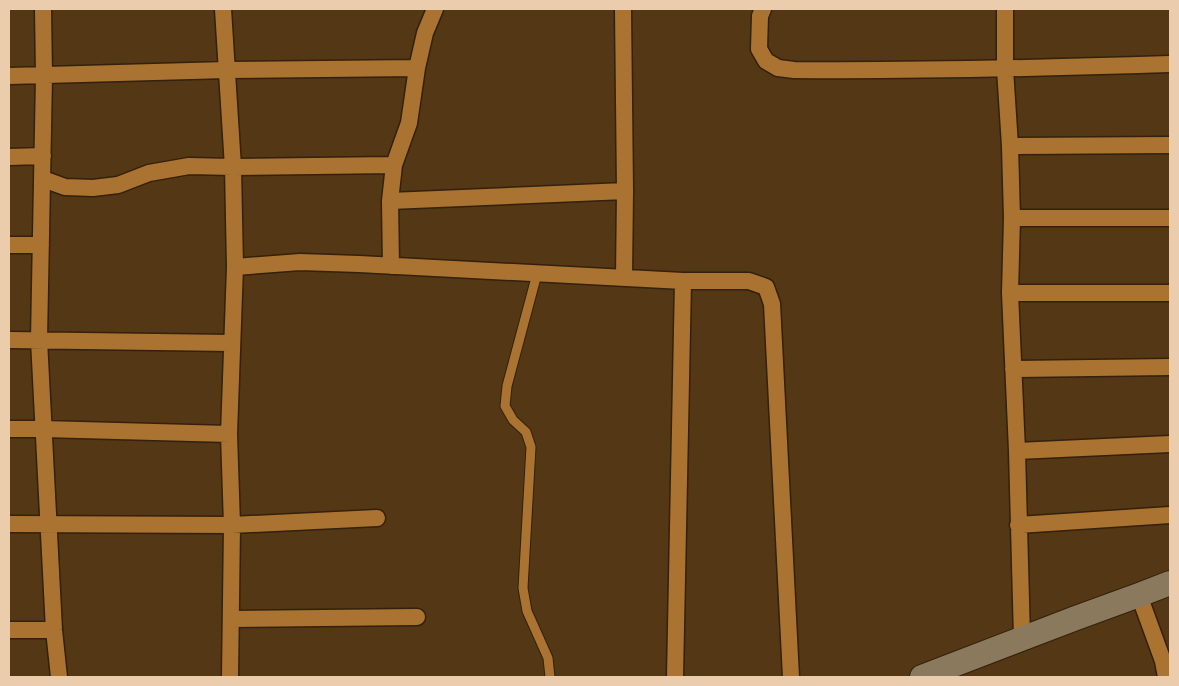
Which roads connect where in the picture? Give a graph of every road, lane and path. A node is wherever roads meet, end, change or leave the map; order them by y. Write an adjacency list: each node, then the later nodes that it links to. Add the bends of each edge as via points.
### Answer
1 (43, 9): 12 (street)
2 (223, 9): 10 (street)
3 (435, 9): 8 (street, via 425,32)
4 (623, 9): 20 (street)
5 (763, 9): 9 (street, via 759,49 766,61 778,68)
6 (1006, 9): 9 (street)
7 (1170, 64): 9 (street)
8 (417, 68): 10 (street); 17 (street, via 409,123)
9 (1006, 69): 14 (street)
10 (227, 70): 12 (street); 18 (street)
11 (9, 76): 12 (street)
12 (44, 76): 15 (street)
13 (1170, 145): 14 (street)
14 (1010, 146): 22 (street)
15 (43, 156): 16 (street); 19 (street)
16 (9, 157)
17 (394, 165): 18 (street); 21 (street)
18 (233, 168): 19 (street, via 189,166 149,173 118,185 93,188 65,187); 27 (street)
19 (43, 179): 25 (street)
20 (625, 191): 21 (street); 29 (street)
21 (390, 201): 26 (street)
22 (1012, 218): 23 (street); 31 (street)
23 (1170, 218)
24 (9, 245): 25 (street)
25 (42, 245): 34 (street)
26 (391, 266): 27 (street, via 300,262); 28 (street)
27 (235, 267): 35 (street)
28 (537, 274): 29 (street); 58 (lane, via 506,386 505,406 513,420 526,432 531,447 522,588 527,611 548,658)
29 (624, 278): 30 (street)
30 (683, 281): 59 (street); 60 (street, via 749,281 766,288 772,304)
31 (1010, 293): 32 (street); 37 (street)
32 (1170, 293)
33 (9, 340): 34 (street)
34 (39, 340): 35 (street); 39 (street)
35 (231, 343): 40 (street)
36 (1170, 368): 37 (street)
37 (1013, 369): 42 (street)
38 (9, 429): 39 (street)
39 (43, 429): 40 (street); 46 (street)
40 (229, 434): 47 (street)
41 (1170, 444): 42 (street)
42 (1017, 451): 48 (street)
43 (1170, 515): 48 (street)
44 (377, 518): 47 (street)
45 (9, 524): 46 (street)
46 (48, 524): 47 (street); 54 (street)
47 (232, 525): 52 (street)
48 (1018, 525): 55 (street)
49 (1170, 583): 50 (main road)
50 (1139, 596): 55 (main road); 62 (street)
51 (417, 617): 52 (street)
52 (231, 619): 57 (street)
53 (9, 630): 54 (street)
54 (54, 630): 56 (street)
55 (1022, 638): 61 (main road)
56 (59, 677)
57 (230, 677)
58 (550, 677)
59 (675, 677)
60 (791, 677)
61 (922, 677)
62 (1166, 677)

